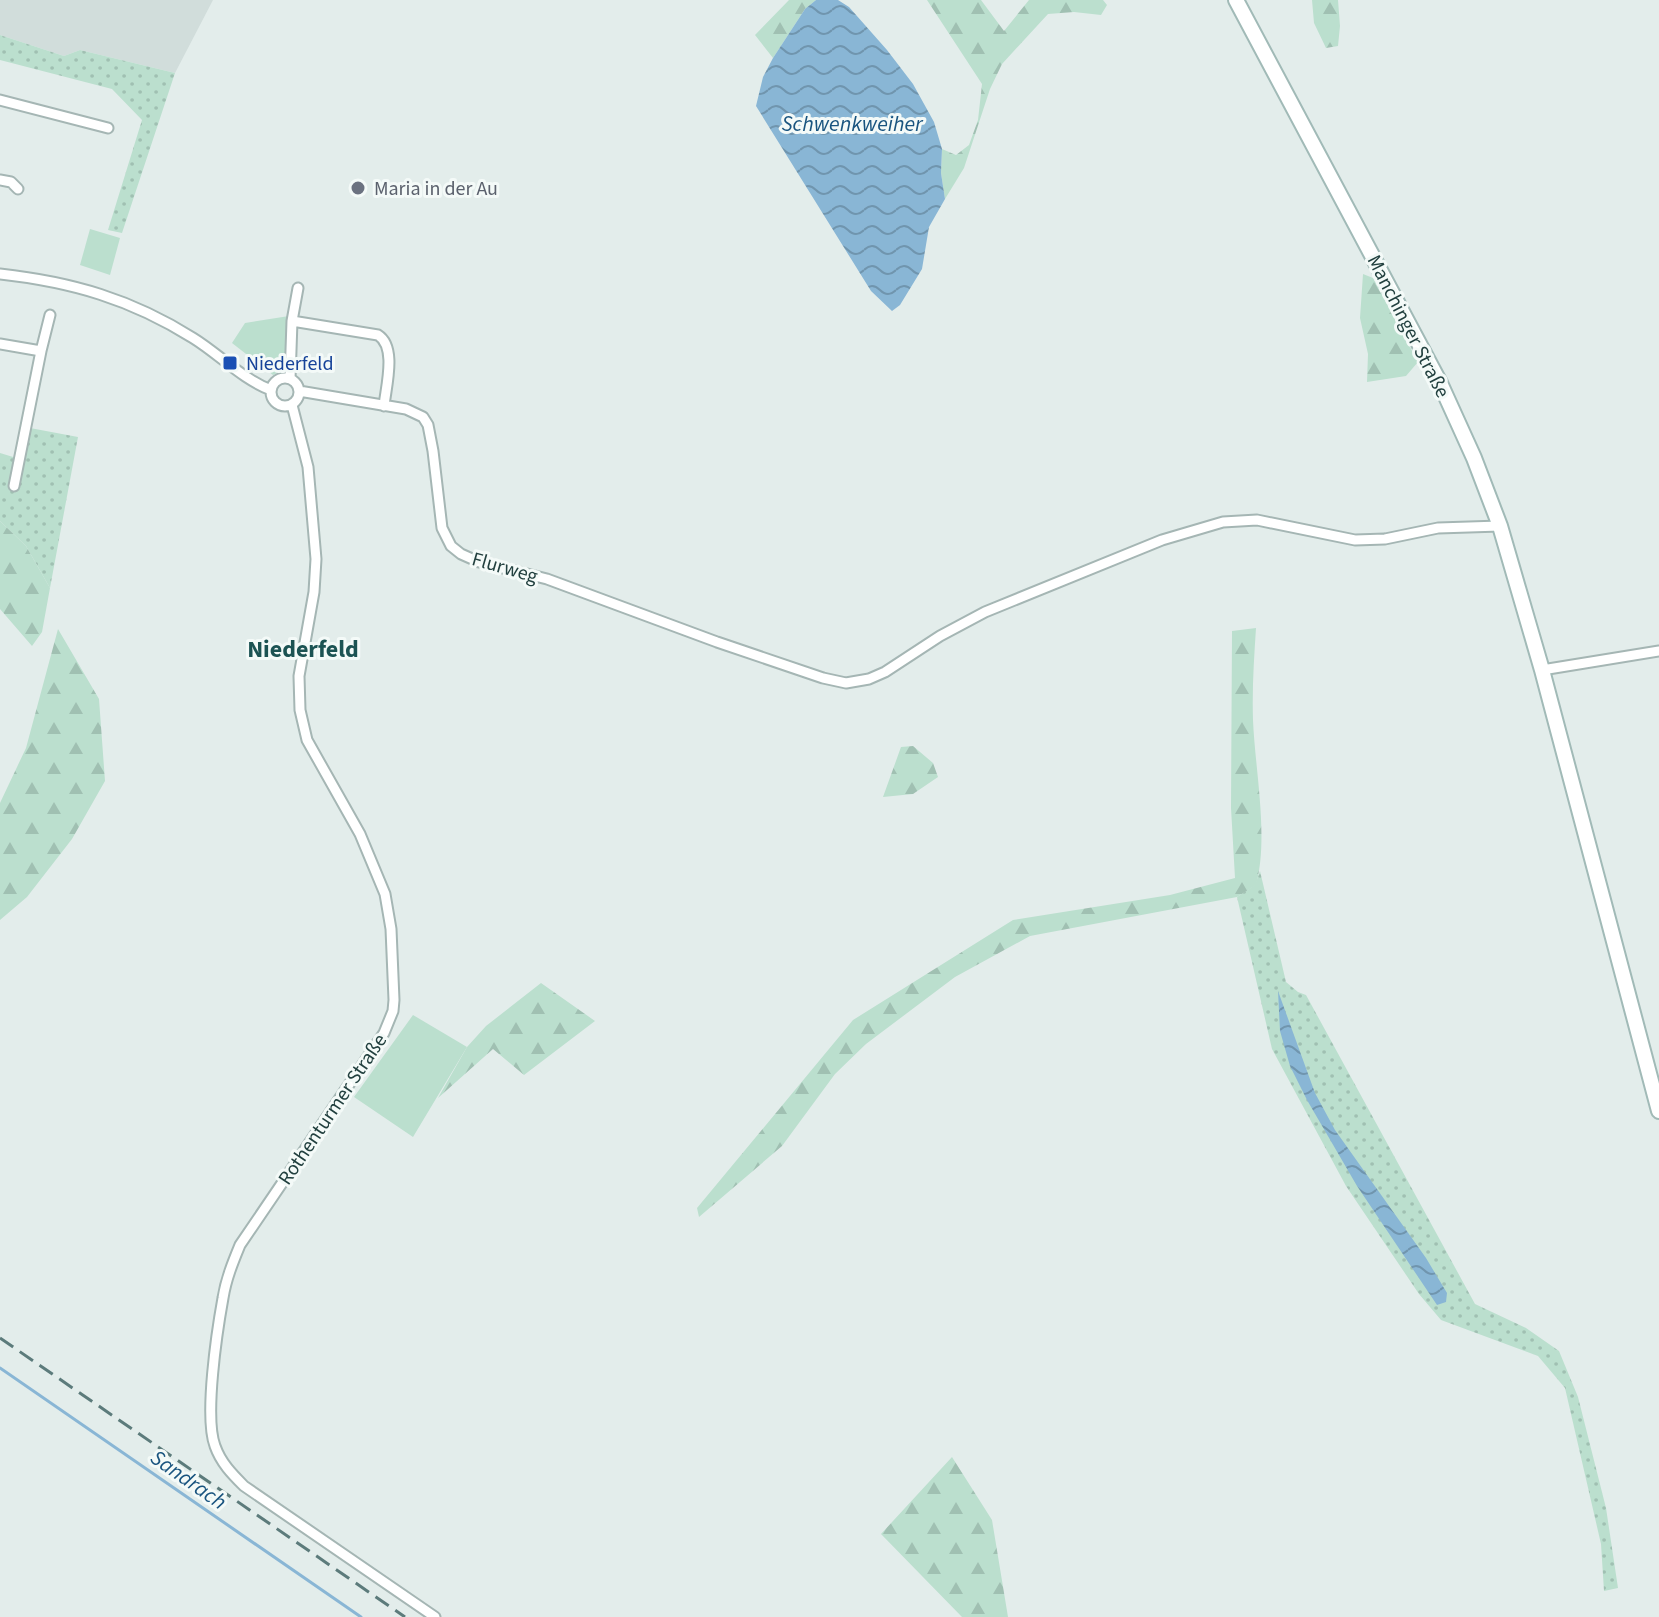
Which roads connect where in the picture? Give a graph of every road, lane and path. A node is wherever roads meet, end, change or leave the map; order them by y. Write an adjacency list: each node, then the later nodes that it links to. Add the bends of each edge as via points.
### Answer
1 (1236, 0): 18 (main road, Manchinger Straße, via 1440,383)
2 (0, 100): 3 (street)
3 (108, 128)
4 (0, 180): 5 (street)
5 (18, 189)
6 (0, 274): 13 (street, via 64,283 129,304 183,332)
7 (298, 288): 9 (street)
8 (50, 315): 11 (street)
9 (292, 321): 12 (street); 16 (street, via 384,338)
10 (0, 344): 11 (street)
11 (41, 351): 17 (street)
12 (290, 379): 13 (street, via 280,379); 14 (street)
13 (271, 390): 15 (street, via 277,404)
14 (299, 391): 15 (street); 16 (street, Flurweg)
15 (292, 405): 22 (street, Rothenturmer Straße, via 306,457 316,559 298,701 307,740 360,834 385,894 393,1011 384,1033 240,1245 223,1298 211,1423 226,1469 244,1486)
16 (384, 406): 18 (street, Flurweg, via 415,412 428,425 442,528 461,554 846,683 885,672 940,636 1010,601 1162,540 1223,522 1257,520 1355,540)
17 (14, 486)
18 (1500, 526): 20 (main road, Manchinger Straße)
19 (1659, 651): 20 (street)
20 (1542, 670): 21 (main road, Manchinger Straße)
21 (1659, 1111)
22 (435, 1617)

